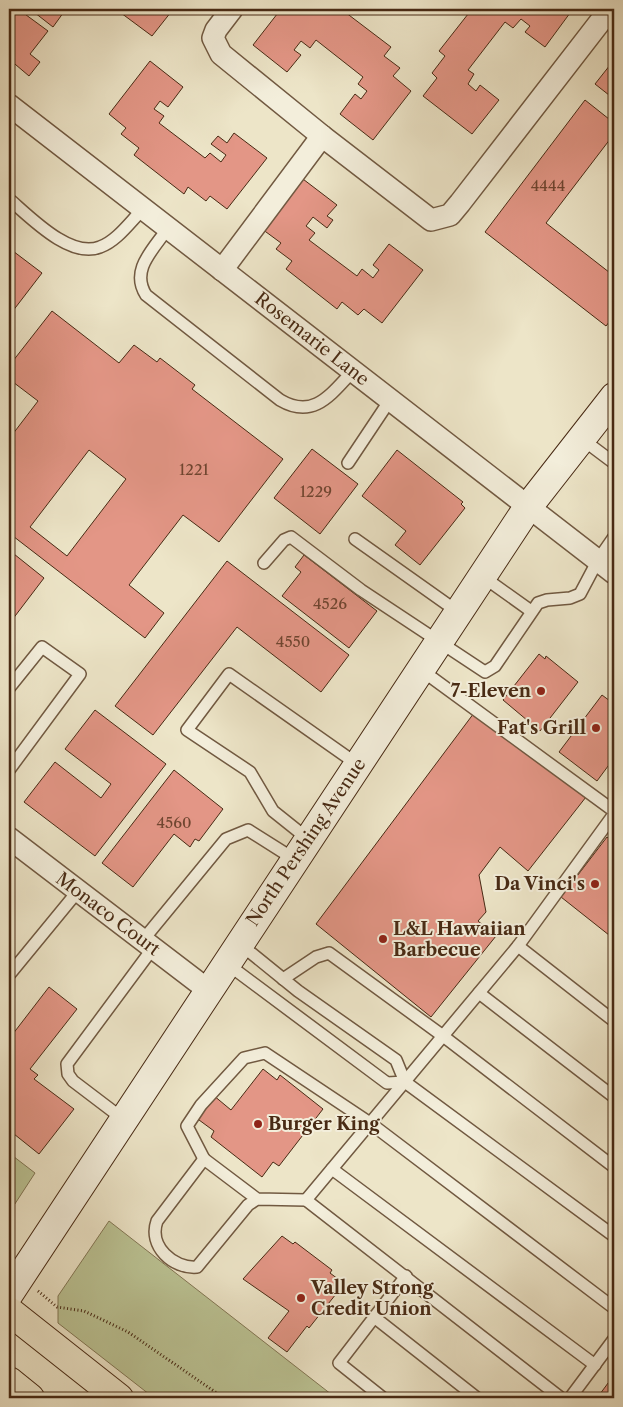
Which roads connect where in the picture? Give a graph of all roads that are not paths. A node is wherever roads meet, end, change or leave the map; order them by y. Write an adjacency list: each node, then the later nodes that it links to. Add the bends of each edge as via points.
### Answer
1 (232, 9): 4 (street, via 213,38 221,54)
2 (610, 9): 4 (street, via 450,215 431,220)
3 (9, 105): 6 (street, Rosemarie Lane)
4 (322, 136): 8 (street)
5 (9, 199): 6 (lane, via 53,236 72,247 88,250 100,248 112,240)
6 (143, 209): 7 (street, Rosemarie Lane)
7 (168, 228): 8 (street, Rosemarie Lane); 9 (lane, via 140,269 140,287 152,301 280,400 290,406 311,407 327,398)
8 (222, 270): 9 (street, Rosemarie Lane)
9 (353, 371): 11 (street, Rosemarie Lane)
10 (614, 397): 12 (main road, North Pershing Avenue)
11 (390, 400): 13 (lane); 15 (street, Rosemarie Lane)
12 (582, 438): 14 (lane); 15 (main road, North Pershing Avenue)
13 (348, 463)
14 (614, 463)
15 (528, 506): 19 (street, Rosemarie Lane); 20 (main road, North Pershing Avenue)
16 (614, 537): 19 (lane)
17 (355, 539): 22 (lane)
18 (264, 563): 23 (lane, via 284,540 291,537)
19 (606, 567): 21 (lane, via 580,594 538,603)
20 (482, 576): 21 (lane); 22 (main road, North Pershing Avenue)
21 (531, 611): 23 (lane, via 495,666 485,672)
22 (458, 612): 23 (main road, North Pershing Avenue)
23 (438, 642): 24 (main road, North Pershing Avenue)
24 (420, 670): 26 (main road, North Pershing Avenue); 28 (lane)
25 (9, 688): 27 (lane, via 42,647 80,674)
26 (358, 764): 30 (main road, North Pershing Avenue); 30 (lane, via 229,674 187,730 250,772)
27 (9, 770)
28 (614, 813): 33 (lane)
29 (9, 838): 31 (street, Monaco Court)
30 (301, 849): 32 (lane, via 248,830 226,839); 34 (main road, North Pershing Avenue)
31 (78, 890): 32 (street, Monaco Court); 36 (lane)
32 (148, 944): 39 (street, Monaco Court); 45 (lane, via 67,1064 73,1081)
33 (518, 946): 40 (lane); 41 (lane)
34 (232, 953): 38 (lane); 39 (main road, North Pershing Avenue); 43 (lane, via 387,1083)
35 (9, 959): 36 (lane)
36 (21, 961): 37 (lane)
37 (9, 975)
38 (283, 979): 42 (lane, via 330,953); 43 (lane, via 396,1060)
39 (208, 990): 45 (main road, North Pershing Avenue)
40 (479, 992): 42 (lane); 44 (lane)
41 (614, 1021)
42 (443, 1036): 43 (lane); 48 (lane)
43 (405, 1082): 46 (lane); 52 (lane)
44 (614, 1097)
45 (123, 1119): 54 (main road, North Pershing Avenue)
46 (370, 1123): 47 (lane, via 265,1053 244,1058 201,1105 187,1126); 49 (lane); 55 (lane)
47 (204, 1159): 50 (lane); 50 (lane, via 157,1221 154,1230 157,1246 170,1259 187,1268 197,1267 248,1205)
48 (614, 1167)
49 (332, 1169): 51 (lane); 59 (lane)
50 (257, 1199): 51 (lane)
51 (306, 1200): 53 (lane)
52 (614, 1236)
53 (406, 1276): 57 (lane); 65 (lane)
54 (15, 1286)
55 (614, 1308)
56 (9, 1311): 62 (main road)
57 (374, 1317): 63 (lane, via 339,1363); 64 (lane)
58 (614, 1339): 59 (lane)
59 (595, 1365): 66 (lane)
60 (9, 1381): 61 (main road)
61 (30, 1398)
62 (120, 1398)
63 (382, 1398)
64 (477, 1398)
65 (561, 1398)
66 (570, 1398)

